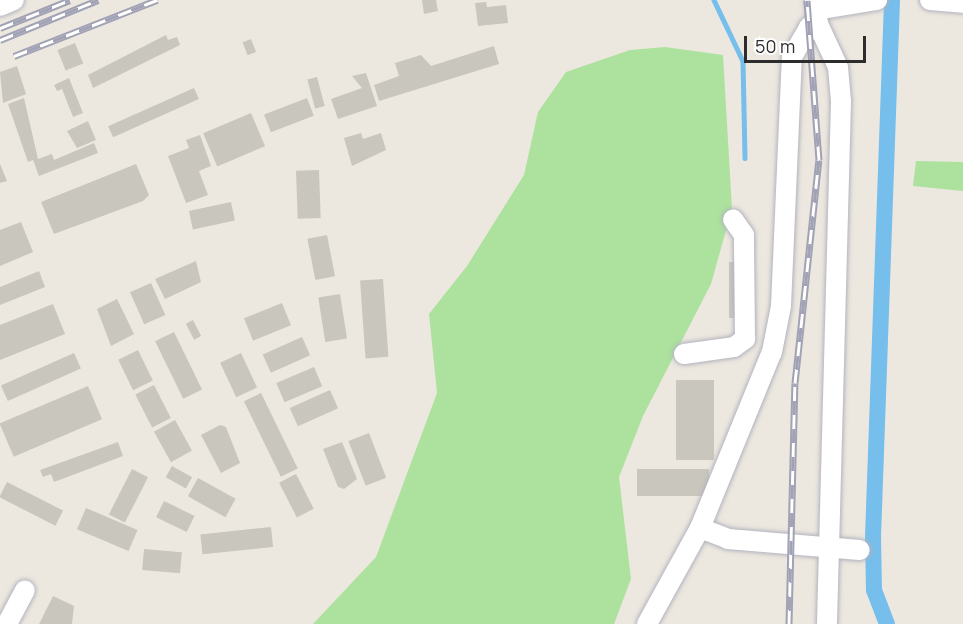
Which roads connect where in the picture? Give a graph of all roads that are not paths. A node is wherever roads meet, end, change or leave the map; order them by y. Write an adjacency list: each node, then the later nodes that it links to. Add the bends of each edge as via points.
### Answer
1 (14, 0): 5 (street)
2 (877, 0): 6 (street)
3 (930, 0): 4 (street)
4 (963, 3)
5 (0, 6)
6 (816, 11): 9 (street, via 792,57 781,306); 12 (street, via 838,67 841,102)
7 (733, 219): 8 (street, via 744,235)
8 (745, 339): 9 (street); 10 (street, via 734,347)
9 (773, 348): 11 (street, via 743,434)
10 (684, 354)
11 (700, 528): 12 (street, via 728,539); 16 (street)
12 (829, 547): 13 (street); 17 (street)
13 (860, 550)
14 (25, 590): 15 (street)
15 (7, 624)
16 (646, 624)
17 (827, 624)

